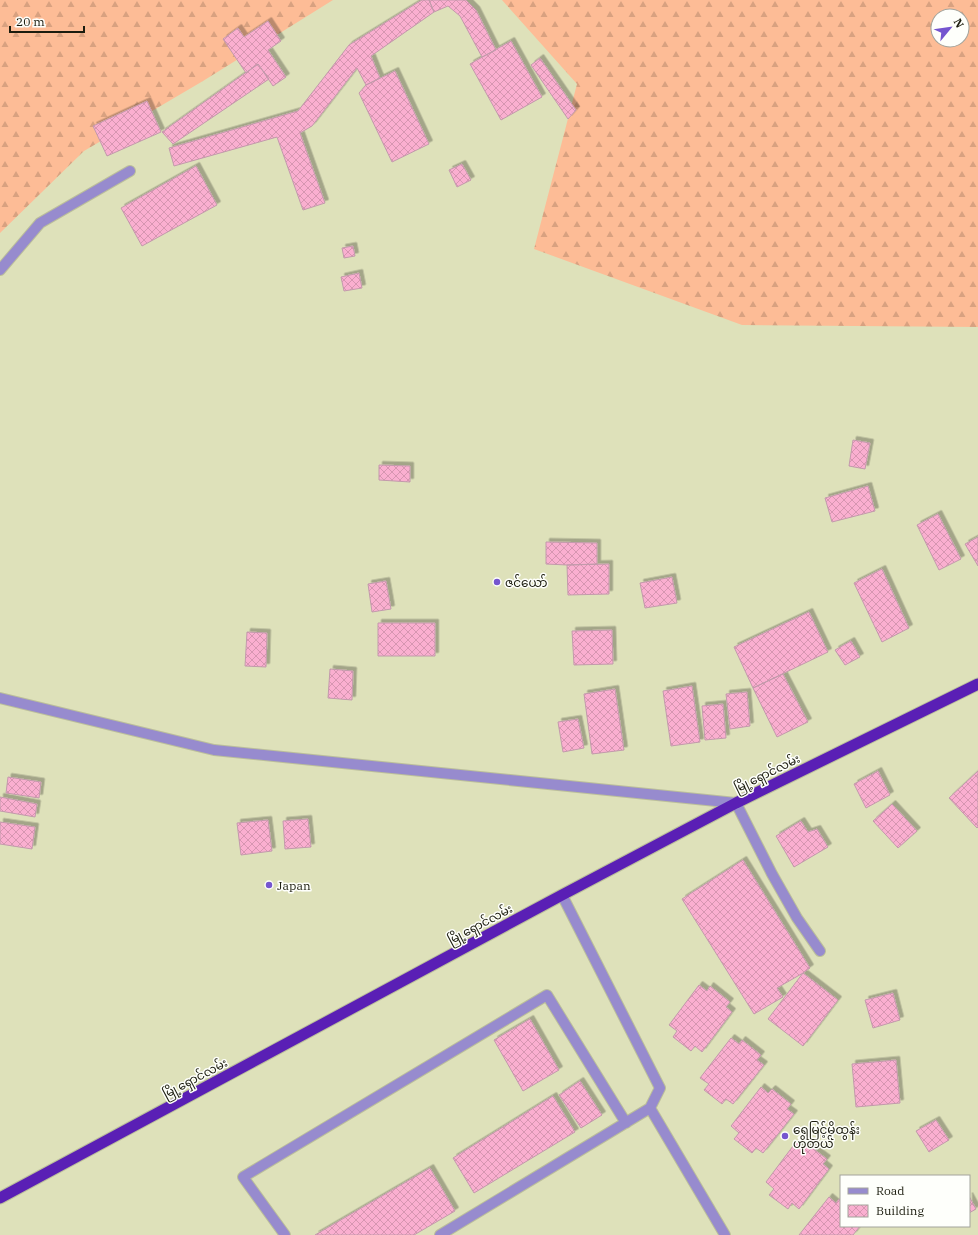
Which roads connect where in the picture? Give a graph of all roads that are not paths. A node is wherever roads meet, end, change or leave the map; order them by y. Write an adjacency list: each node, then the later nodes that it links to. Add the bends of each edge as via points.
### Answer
1 (130, 171): 2 (street, via 40,223)
2 (0, 270)
3 (978, 684): 5 (highway, မြို့ရှောင်လမ်း)
4 (0, 698): 5 (street, via 214,750)
5 (736, 803): 6 (highway, မြို့ရှောင်လမ်း); 7 (street, via 772,874 797,918)
6 (562, 895): 8 (street, via 660,1088); 10 (highway, မြို့ရှောင်လမ်း)
7 (820, 951)
8 (650, 1108): 9 (street); 13 (street)
9 (626, 1123): 11 (street, via 547,995 243,1177); 12 (street)
10 (0, 1198)
11 (285, 1235)
12 (440, 1235)
13 (725, 1235)

